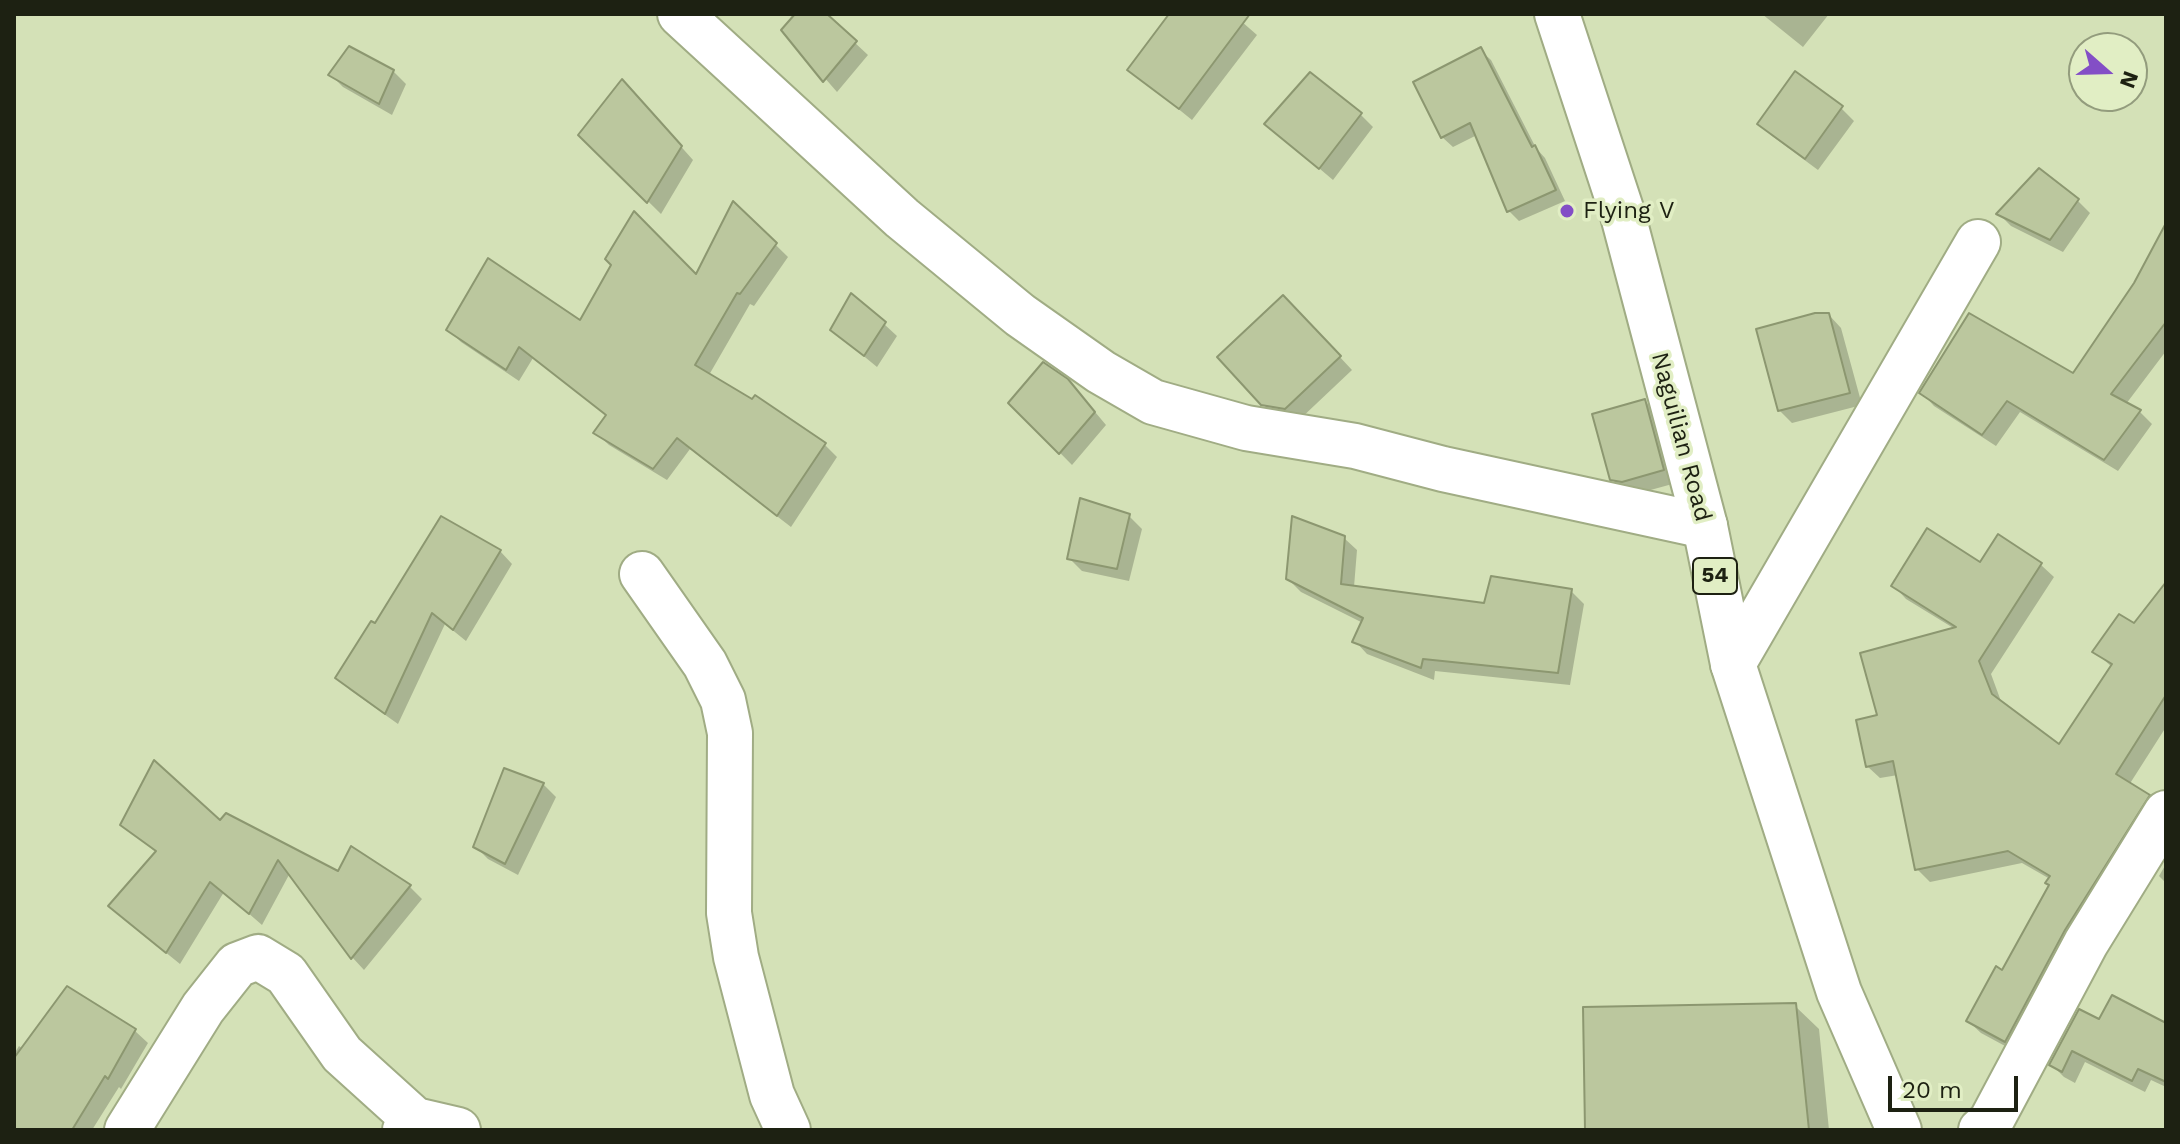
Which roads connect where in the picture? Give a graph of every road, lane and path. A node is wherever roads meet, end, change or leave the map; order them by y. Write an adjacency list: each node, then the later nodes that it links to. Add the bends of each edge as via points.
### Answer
1 (680, 14): 4 (main road, via 902,218 996,296 1101,372 1153,402 1246,428 1355,446)
2 (1557, 14): 4 (main road, Naguilian Road / 54, via 1622,212)
3 (1978, 242): 6 (main road)
4 (1705, 526): 6 (main road, Naguilian Road / 54)
5 (642, 574): 12 (main road, via 705,664 723,700 730,733 729,913 772,1095)
6 (1733, 664): 13 (main road, Naguilian Road / 54, via 1839,992)
7 (2166, 813): 9 (main road, via 2086,943)
8 (410, 1125): 10 (main road, via 342,1054 286,974 258,957 237,965 212,998); 11 (main road)
9 (1992, 1128)
10 (127, 1130)
11 (458, 1130)
12 (788, 1130)
13 (1899, 1130)

